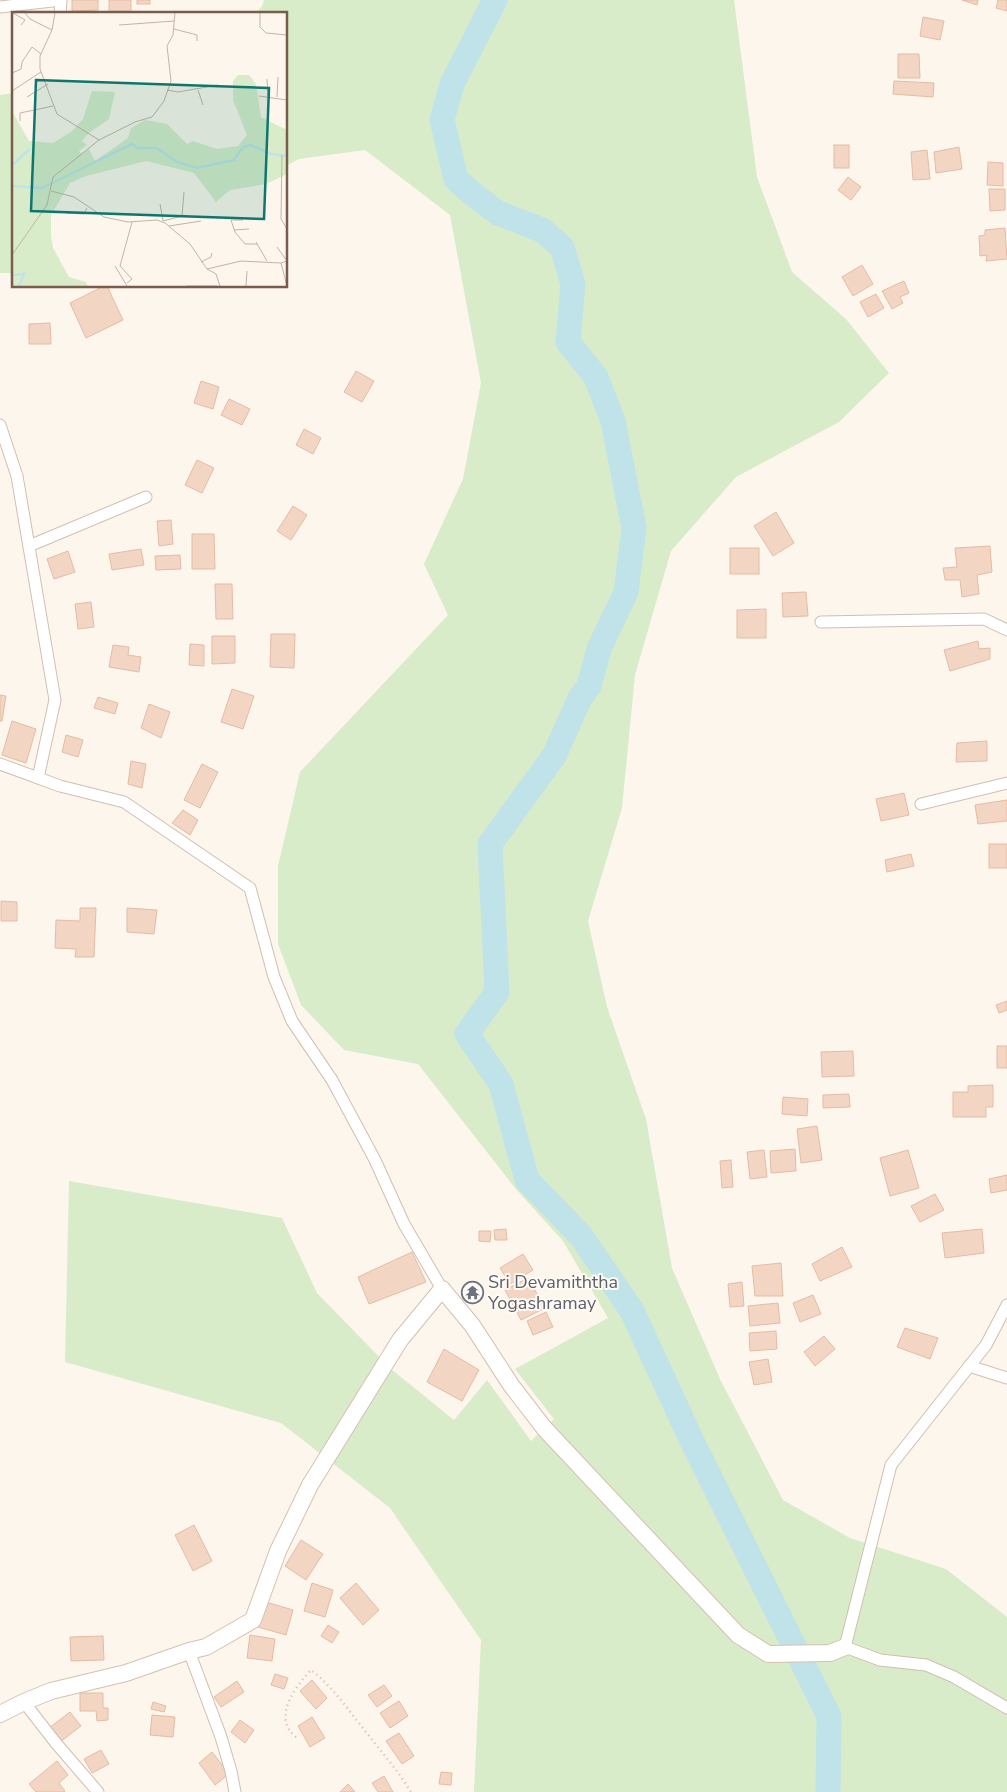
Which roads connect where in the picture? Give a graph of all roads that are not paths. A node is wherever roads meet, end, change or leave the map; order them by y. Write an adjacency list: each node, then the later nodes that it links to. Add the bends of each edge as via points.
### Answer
1 (61, 0): 2 (street)
2 (0, 7)
3 (0, 426): 5 (street, via 17,476)
4 (146, 497): 5 (street)
5 (29, 546): 9 (street, via 54,700)
6 (821, 622): 7 (street, via 984,619)
7 (1007, 630)
8 (0, 764): 9 (street)
9 (38, 778): 12 (street, via 124,802 250,888 274,977 292,1021 332,1080 376,1160 404,1224)
10 (1007, 783): 11 (street)
11 (920, 804)
12 (442, 1289): 16 (street, via 472,1325 544,1428 738,1634 768,1654); 17 (street, via 400,1340 310,1485 278,1551 253,1620 206,1647)
13 (1007, 1305): 14 (street, via 986,1345)
14 (968, 1366): 15 (street); 16 (street, via 891,1465)
15 (1007, 1378)
16 (838, 1650): 19 (street, via 880,1660 926,1665 954,1677)
17 (190, 1651): 18 (street); 22 (street, via 221,1737)
18 (24, 1702): 20 (street); 21 (street)
19 (1007, 1708)
20 (0, 1714)
21 (98, 1792)
22 (235, 1792)

